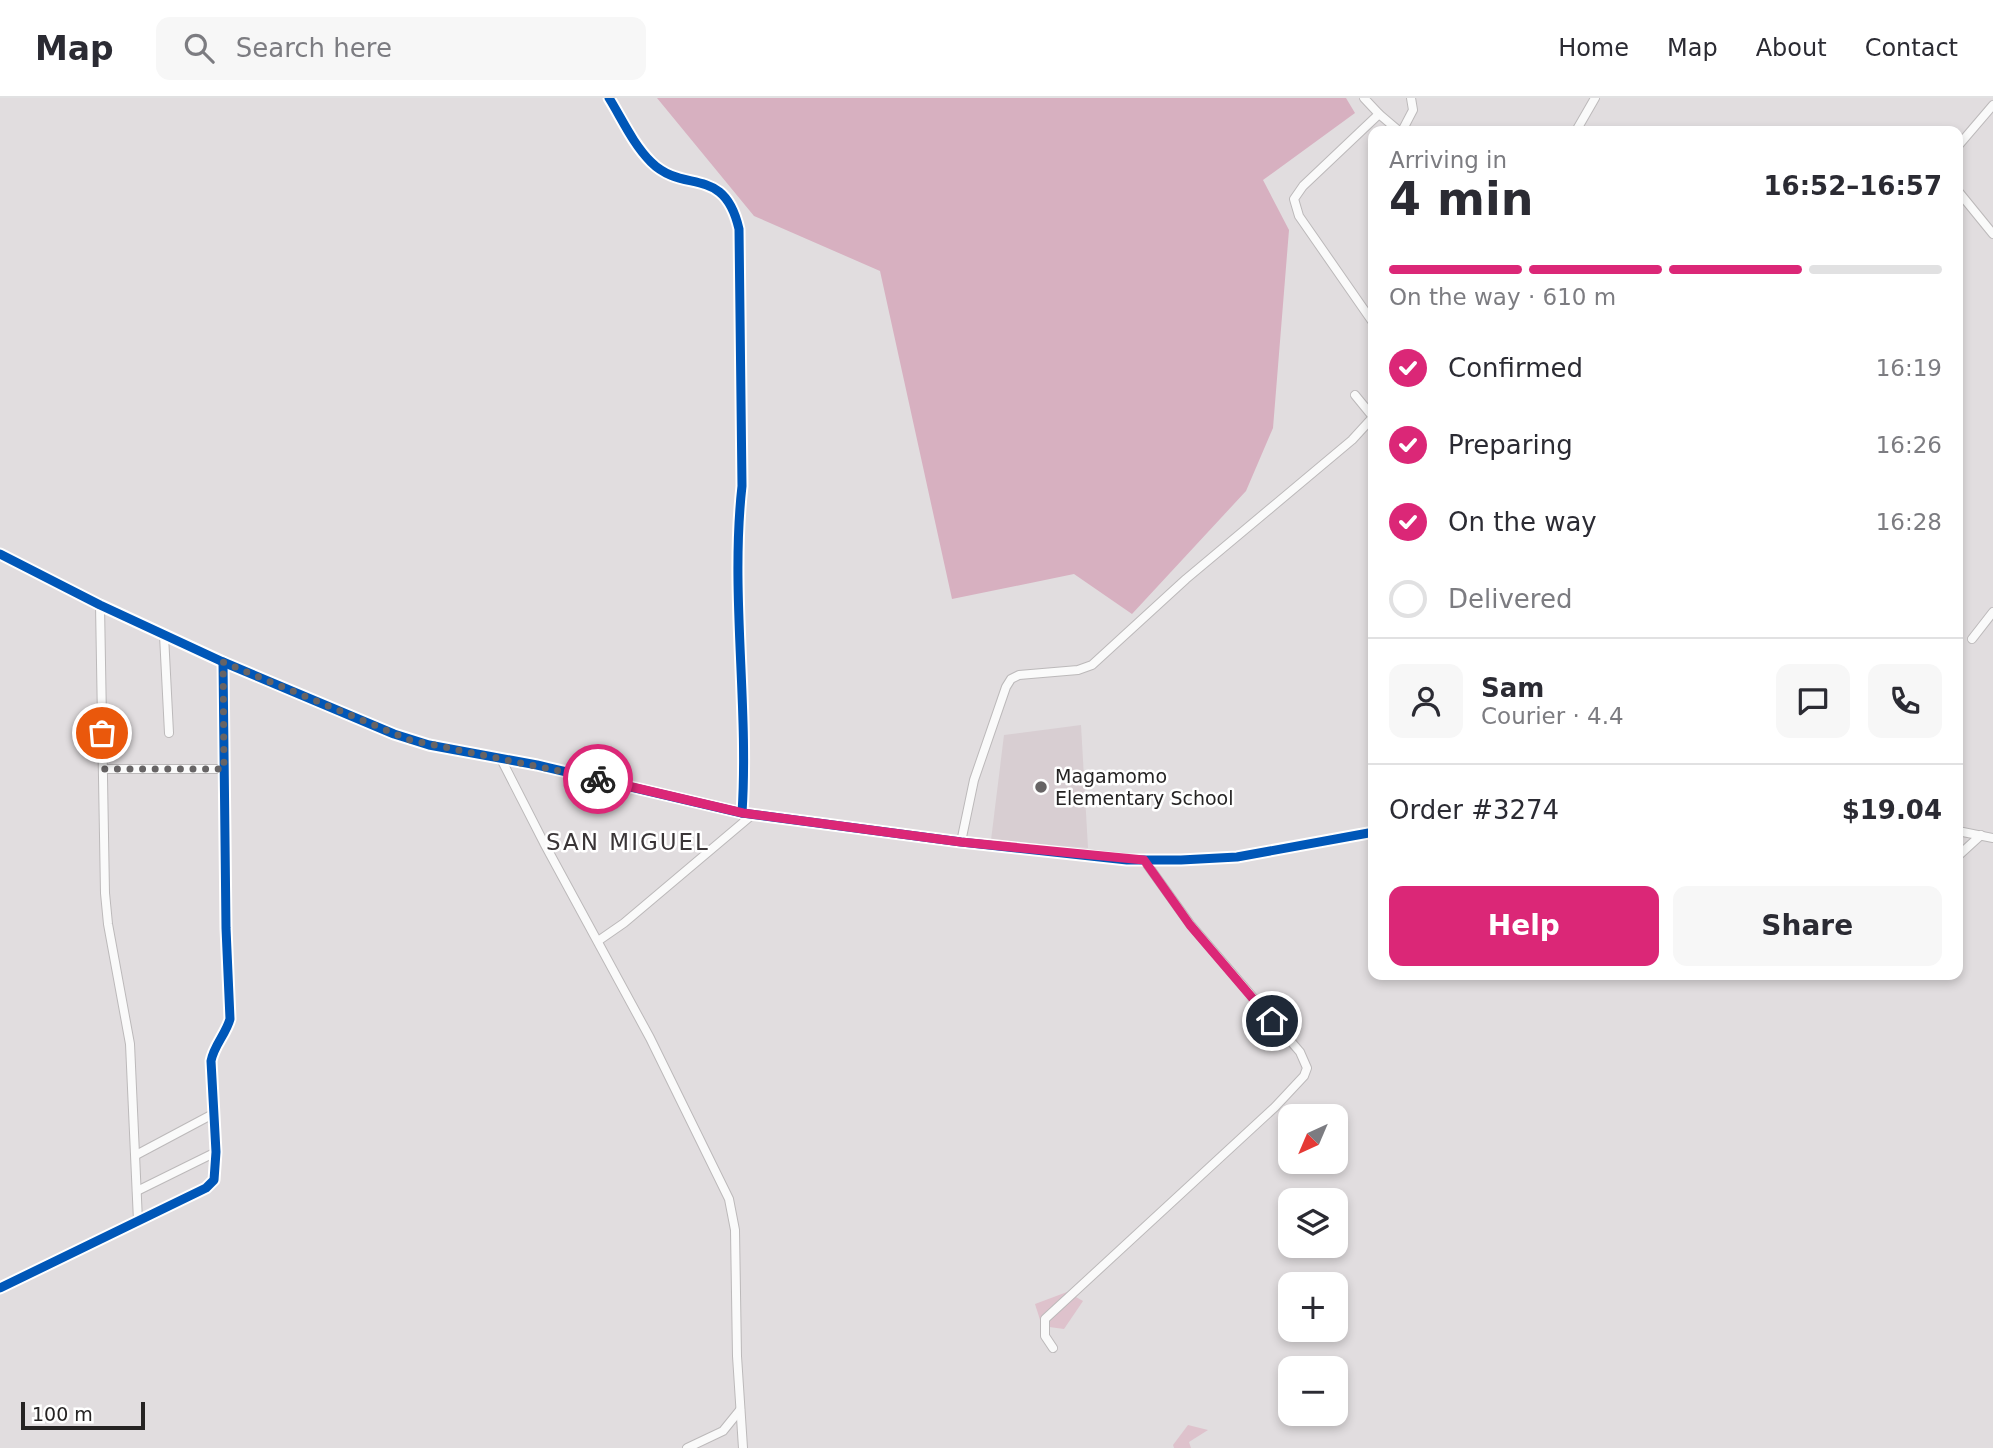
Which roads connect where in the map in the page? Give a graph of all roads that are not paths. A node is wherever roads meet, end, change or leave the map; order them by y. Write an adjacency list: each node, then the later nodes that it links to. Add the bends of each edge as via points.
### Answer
1 (609, 98): 27 (street, via 651,162 673,176 722,192 739,229 739,600)
2 (1364, 98): 6 (street)
3 (1411, 98): 8 (street, via 1413,110)
4 (1595, 98): 9 (street)
5 (1993, 105): 10 (street)
6 (1379, 114): 7 (street); 13 (street, via 1303,186 1294,201 1299,216)
7 (1395, 126)
8 (1404, 126)
9 (1579, 126)
10 (1963, 140)
11 (1963, 197): 12 (street)
12 (1993, 234)
13 (1368, 315)
14 (1355, 395): 15 (street)
15 (1368, 411)
16 (1368, 422): 32 (street, via 1092,664 1078,670 1011,678 974,780)
17 (0, 554): 18 (street)
18 (100, 605): 20 (street); 25 (street)
19 (1993, 612): 21 (street)
20 (164, 635): 22 (street); 23 (street)
21 (1972, 639)
22 (223, 662): 24 (street, via 402,737); 26 (street)
23 (169, 733)
24 (500, 757): 27 (street); 35 (street)
25 (103, 769): 26 (street); 38 (street, via 105,893 130,1044)
26 (224, 769): 36 (street, via 230,1019 212,1055)
27 (747, 814): 32 (street); 35 (street)
28 (1963, 832): 30 (street)
29 (1368, 833): 34 (street, via 1237,857)
30 (1980, 835): 31 (street); 33 (street)
31 (1993, 838)
32 (961, 842): 34 (street)
33 (1963, 851)
34 (1144, 860): 42 (street, via 1190,925 1300,1052 1307,1068 1275,1107 1045,1319 1045,1336)
35 (598, 941): 43 (street, via 729,1199 735,1230)
36 (213, 1114): 37 (street); 38 (street)
37 (216, 1152): 39 (street); 40 (street, via 211,1184)
38 (136, 1155): 39 (street)
39 (137, 1191): 40 (street)
40 (138, 1221): 41 (street)
41 (0, 1287)
42 (1053, 1348)
43 (741, 1410): 44 (street); 45 (street)
44 (723, 1430): 45 (street); 46 (street)
45 (743, 1438): 47 (street)
46 (687, 1448)
47 (743, 1448)

